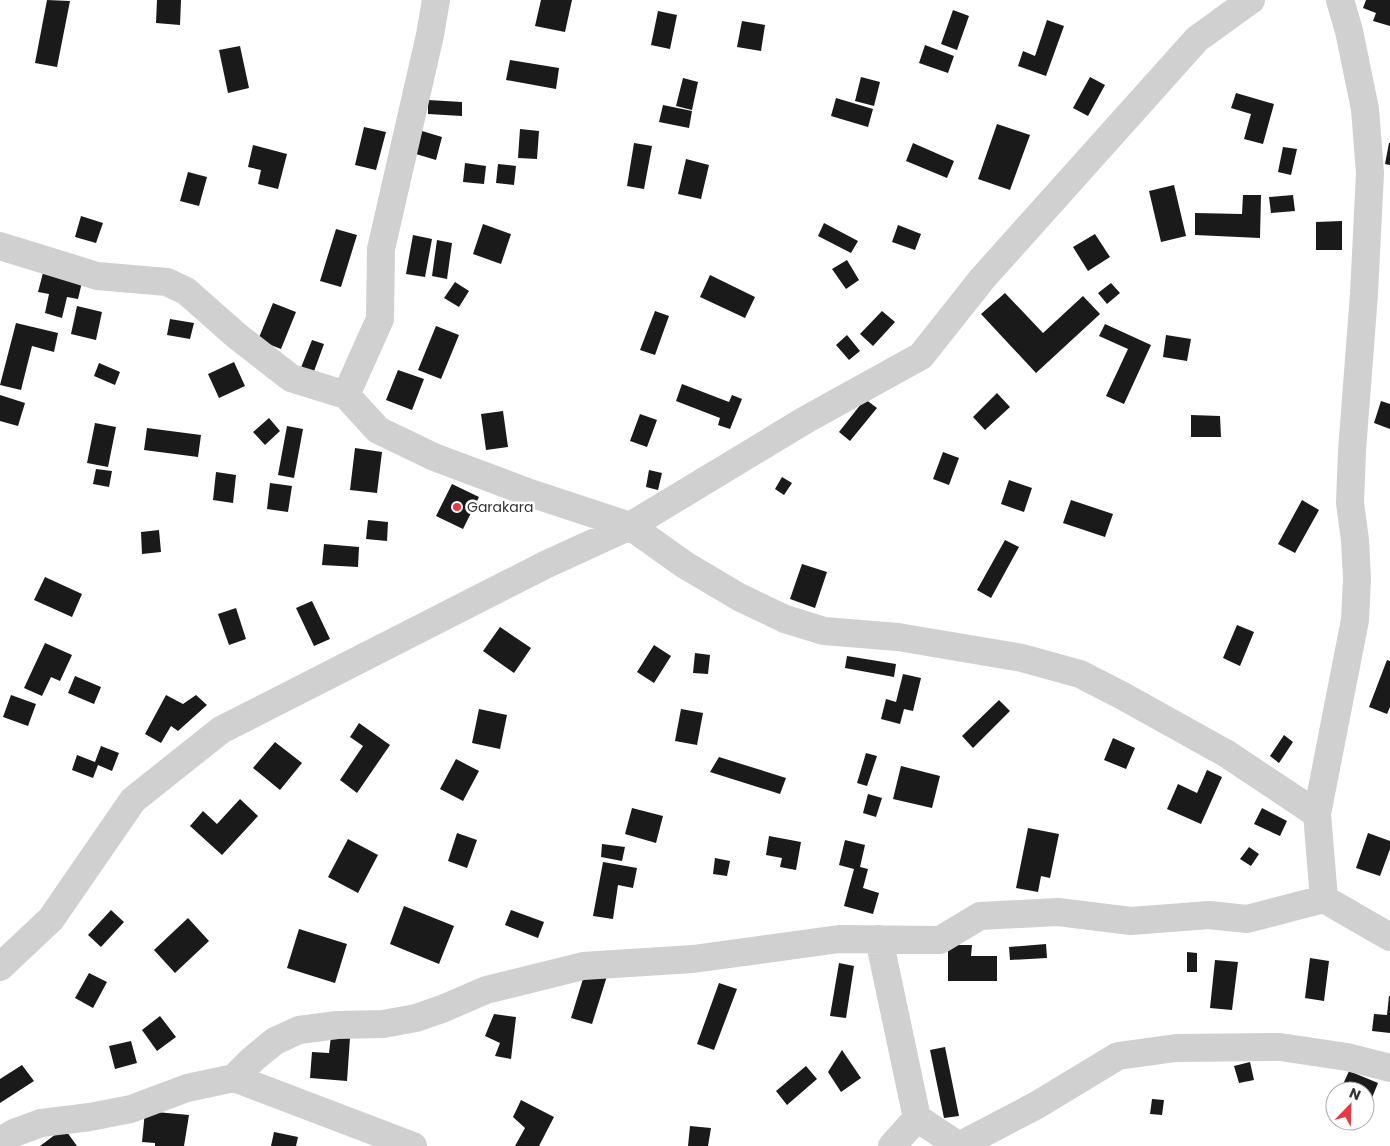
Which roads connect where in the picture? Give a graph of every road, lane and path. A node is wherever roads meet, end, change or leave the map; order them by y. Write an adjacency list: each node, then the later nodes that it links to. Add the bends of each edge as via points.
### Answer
1 (436, 0): 5 (street, via 381,248 380,319)
2 (1251, 0): 6 (street, via 1197,39 982,279 921,356 807,419)
3 (1340, 0): 7 (street, via 1365,109 1370,173 1350,503 1357,579 1355,620)
4 (0, 246): 5 (street, via 97,276 167,282 186,291 291,378)
5 (346, 396): 6 (street, via 378,430 434,457)
6 (630, 526): 7 (street, via 685,565 785,620 824,630 898,637 1022,658 1080,674 1227,754); 11 (street, via 545,565 221,730 133,800 51,919)
7 (1317, 814): 8 (street)
8 (1324, 899): 9 (street); 10 (street, via 1247,919 1209,915 1131,921 1058,912 980,916 940,940)
9 (1390, 937)
10 (879, 939): 13 (street, via 839,939 693,959 583,966 486,990 416,1018 383,1024 298,1030 275,1041); 14 (street)
11 (0, 967)
12 (1390, 1068): 14 (street, via 1347,1057 1280,1047 1176,1048 1118,1056 1037,1105 959,1146)
13 (234, 1078): 15 (street, via 187,1088 131,1109 41,1123); 16 (street)
14 (917, 1118): 17 (street)
15 (0, 1141)
16 (413, 1146)
17 (892, 1146)

